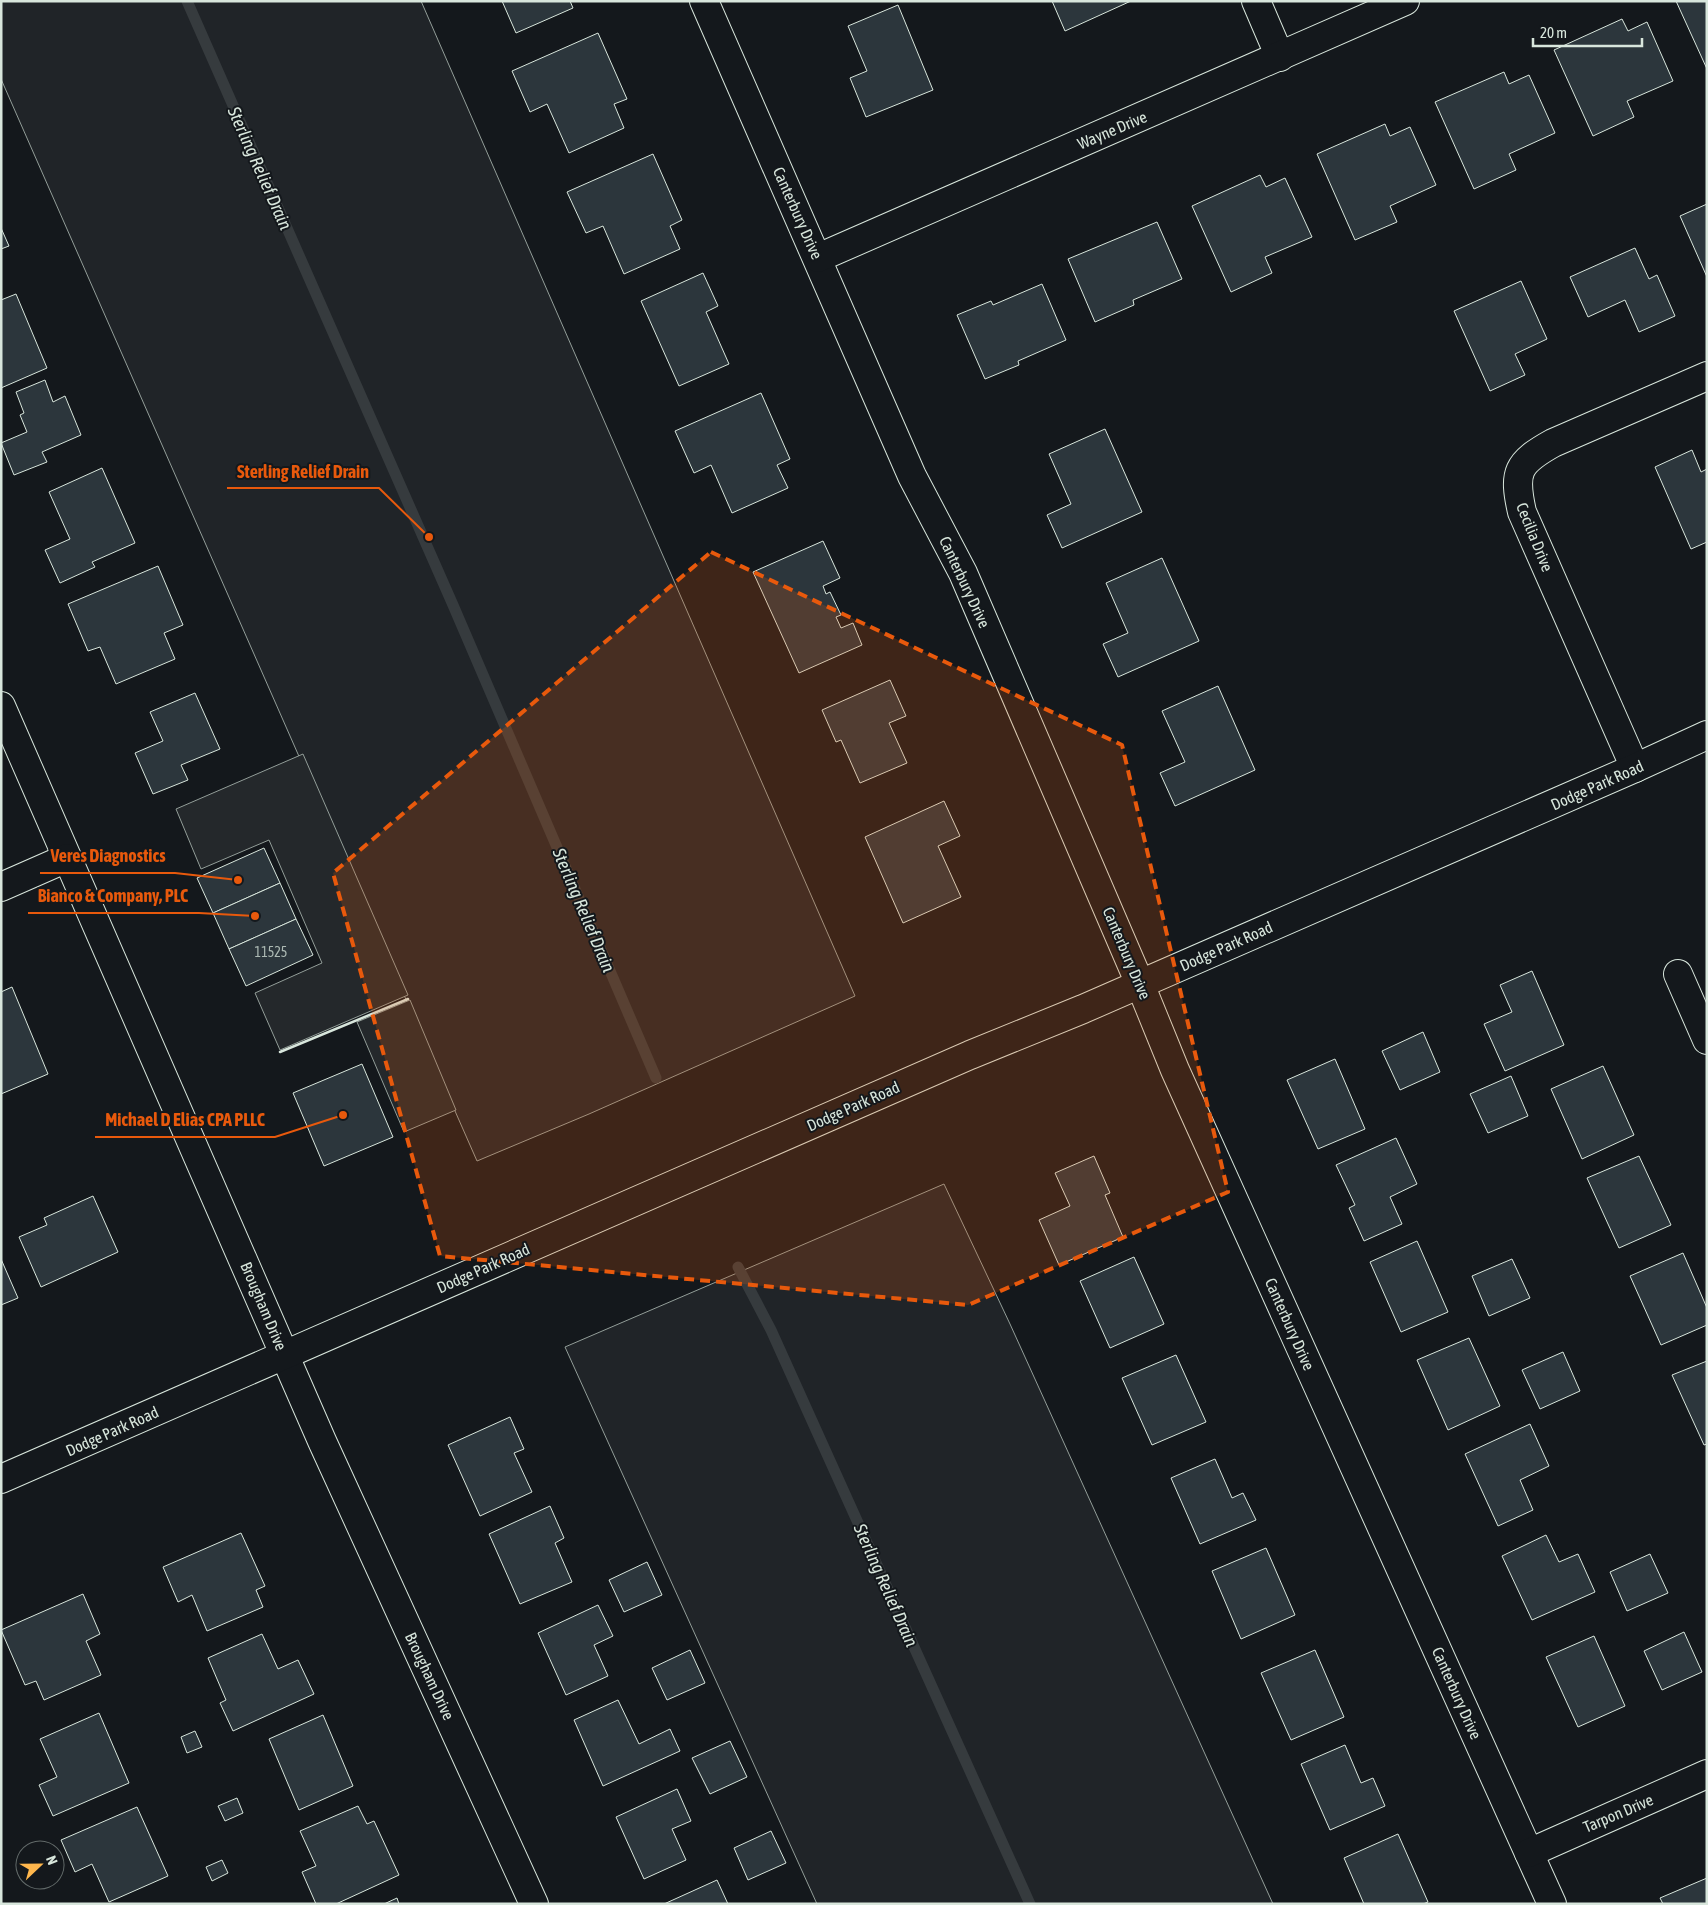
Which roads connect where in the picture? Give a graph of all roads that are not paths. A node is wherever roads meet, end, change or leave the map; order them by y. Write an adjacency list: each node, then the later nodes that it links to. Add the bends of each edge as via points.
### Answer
1 (704, 1): 5 (street, Canterbury Drive)
2 (1256, 1): 4 (street)
3 (1405, 1): 4 (street, Wayne Drive)
4 (1280, 56): 5 (street, Wayne Drive)
5 (818, 258): 13 (street, Canterbury Drive, via 912,476 963,573)
6 (1707, 376): 9 (street, Cecilia Drive, via 1553,443 1534,453 1520,468 1517,489 1522,512)
7 (1, 706): 10 (street, Brougham Drive)
8 (1707, 735): 9 (street, Dodge Park Road)
9 (1635, 768): 13 (street, Dodge Park Road)
10 (67, 858): 11 (street); 15 (street, Brougham Drive)
11 (1, 887)
12 (1678, 974): 14 (street)
13 (1140, 984): 15 (street, Dodge Park Road, via 970,1054); 18 (street, Canterbury Drive, via 1175,1070)
14 (1707, 1040)
15 (285, 1355): 16 (street, Dodge Park Road); 19 (street, Brougham Drive)
16 (1, 1479)
17 (1707, 1774): 18 (street, Tarpon Drive)
18 (1529, 1853): 20 (street, Canterbury Drive)
19 (534, 1904)
20 (1552, 1904)

